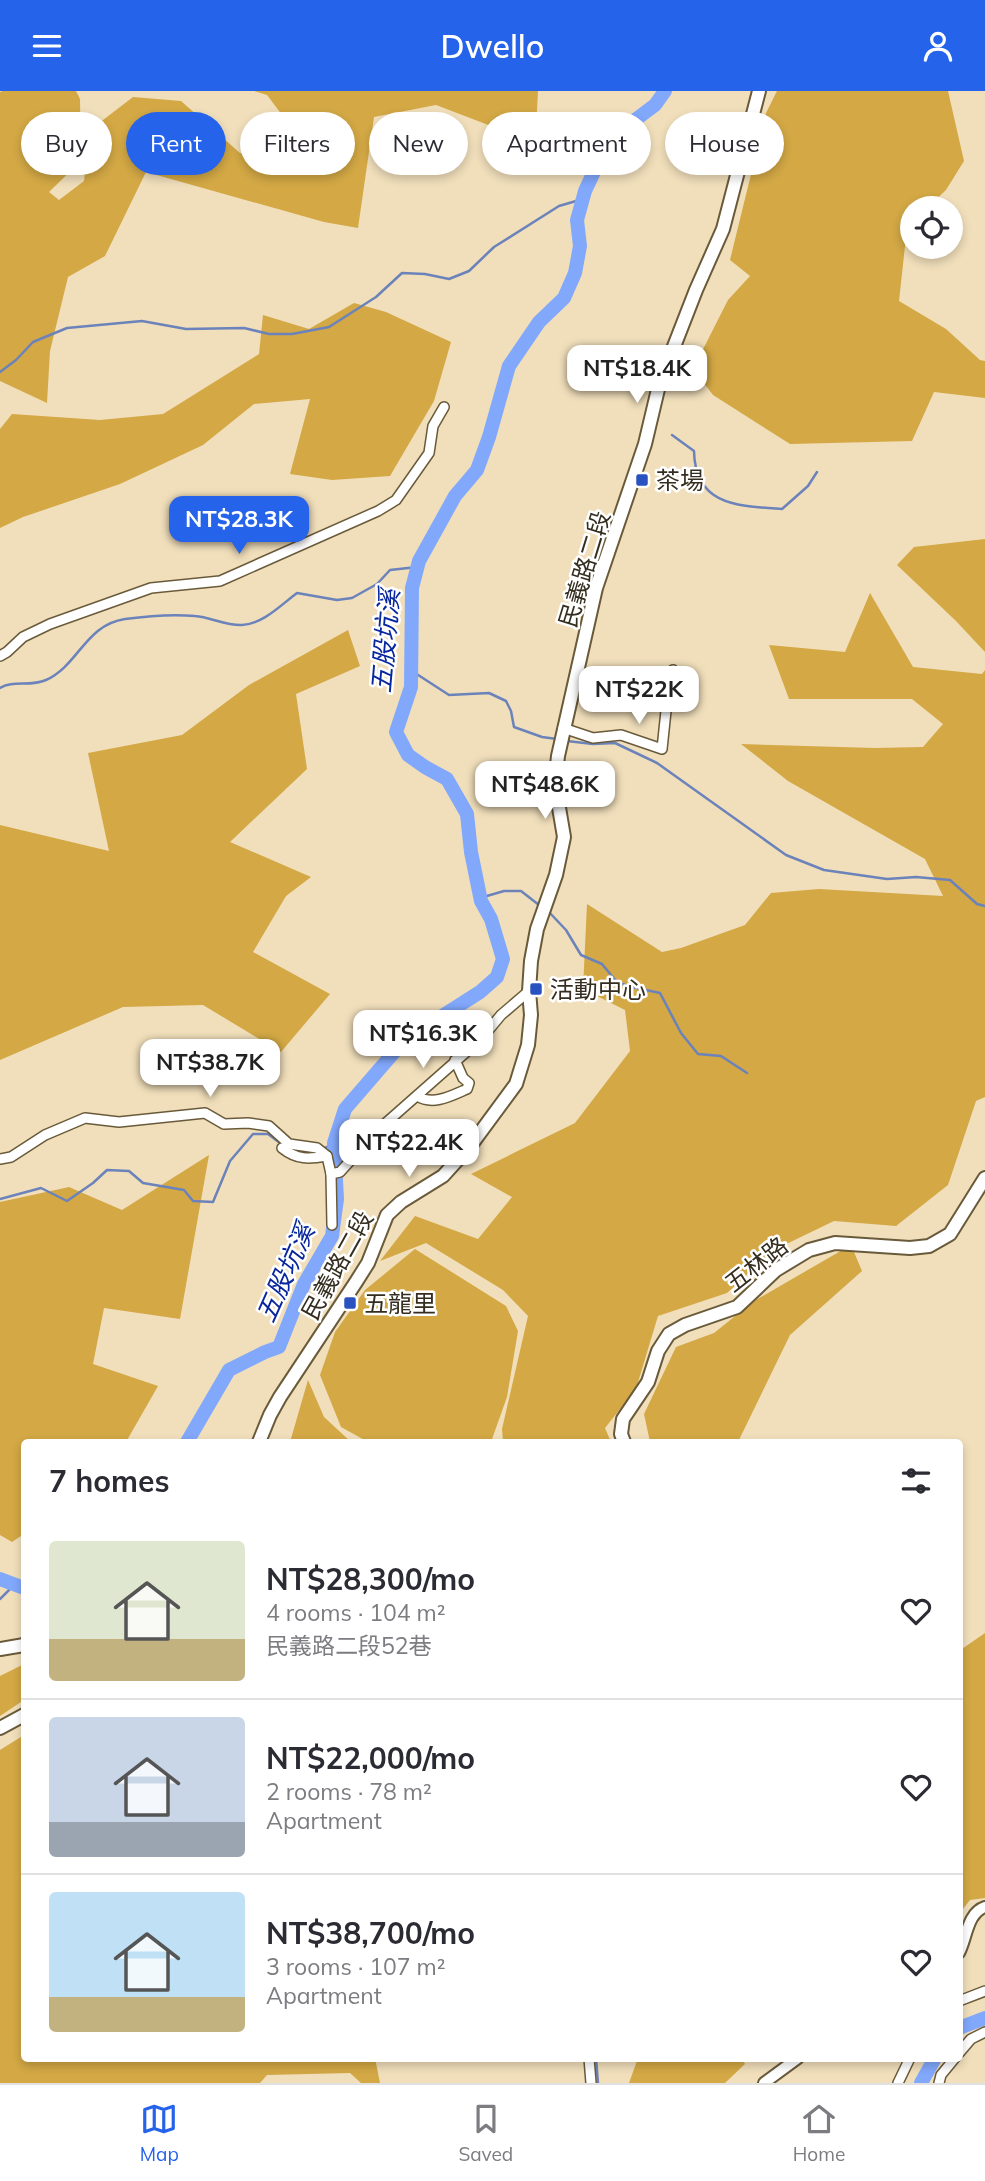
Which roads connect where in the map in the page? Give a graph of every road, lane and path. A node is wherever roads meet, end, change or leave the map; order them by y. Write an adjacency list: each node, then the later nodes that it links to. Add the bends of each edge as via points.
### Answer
1 (759, 91): 5 (main road, 民義路二段, via 723,229 659,385 645,444 596,588)
2 (444, 407): 3 (street, via 433,426 429,453 397,500 378,511 220,581 151,588 50,624 23,637)
3 (0, 656)
4 (673, 670): 5 (street, via 662,749 621,735)
5 (562, 736): 6 (main road, 民義路二段, via 555,784 564,837 537,929)
6 (529, 991): 7 (street); 15 (main road, 民義路二段, via 528,1045 516,1084 443,1176 387,1215 368,1263 280,1397)
7 (455, 1060): 8 (street); 8 (street, via 469,1083 467,1089 425,1101)
8 (416, 1095): 12 (street)
9 (282, 1148): 10 (street, via 304,1159)
10 (327, 1156): 11 (street, via 317,1148 289,1144 269,1126 224,1123 205,1113 191,1113 118,1122 85,1118); 12 (street)
11 (0, 1159)
12 (335, 1173): 14 (street)
13 (985, 1178): 16 (main road, 五林路, via 950,1234 929,1246 835,1243 808,1250 776,1271 737,1307 669,1334 658,1350 648,1382 623,1419)
14 (332, 1225)
15 (260, 1439)
16 (623, 1439)
17 (21, 1646): 18 (main road)
18 (0, 1649)
19 (21, 1717): 20 (main road)
20 (0, 1728)
21 (985, 1907): 22 (street, via 970,1921)
22 (963, 1946)
23 (985, 1991): 24 (street)
24 (963, 1999)
25 (985, 2032): 26 (street)
26 (963, 2048)
27 (589, 2062): 31 (street)
28 (793, 2062): 32 (street)
29 (908, 2062): 33 (street)
30 (952, 2062): 34 (street)
31 (591, 2083)
32 (764, 2083)
33 (898, 2083)
34 (939, 2083)

